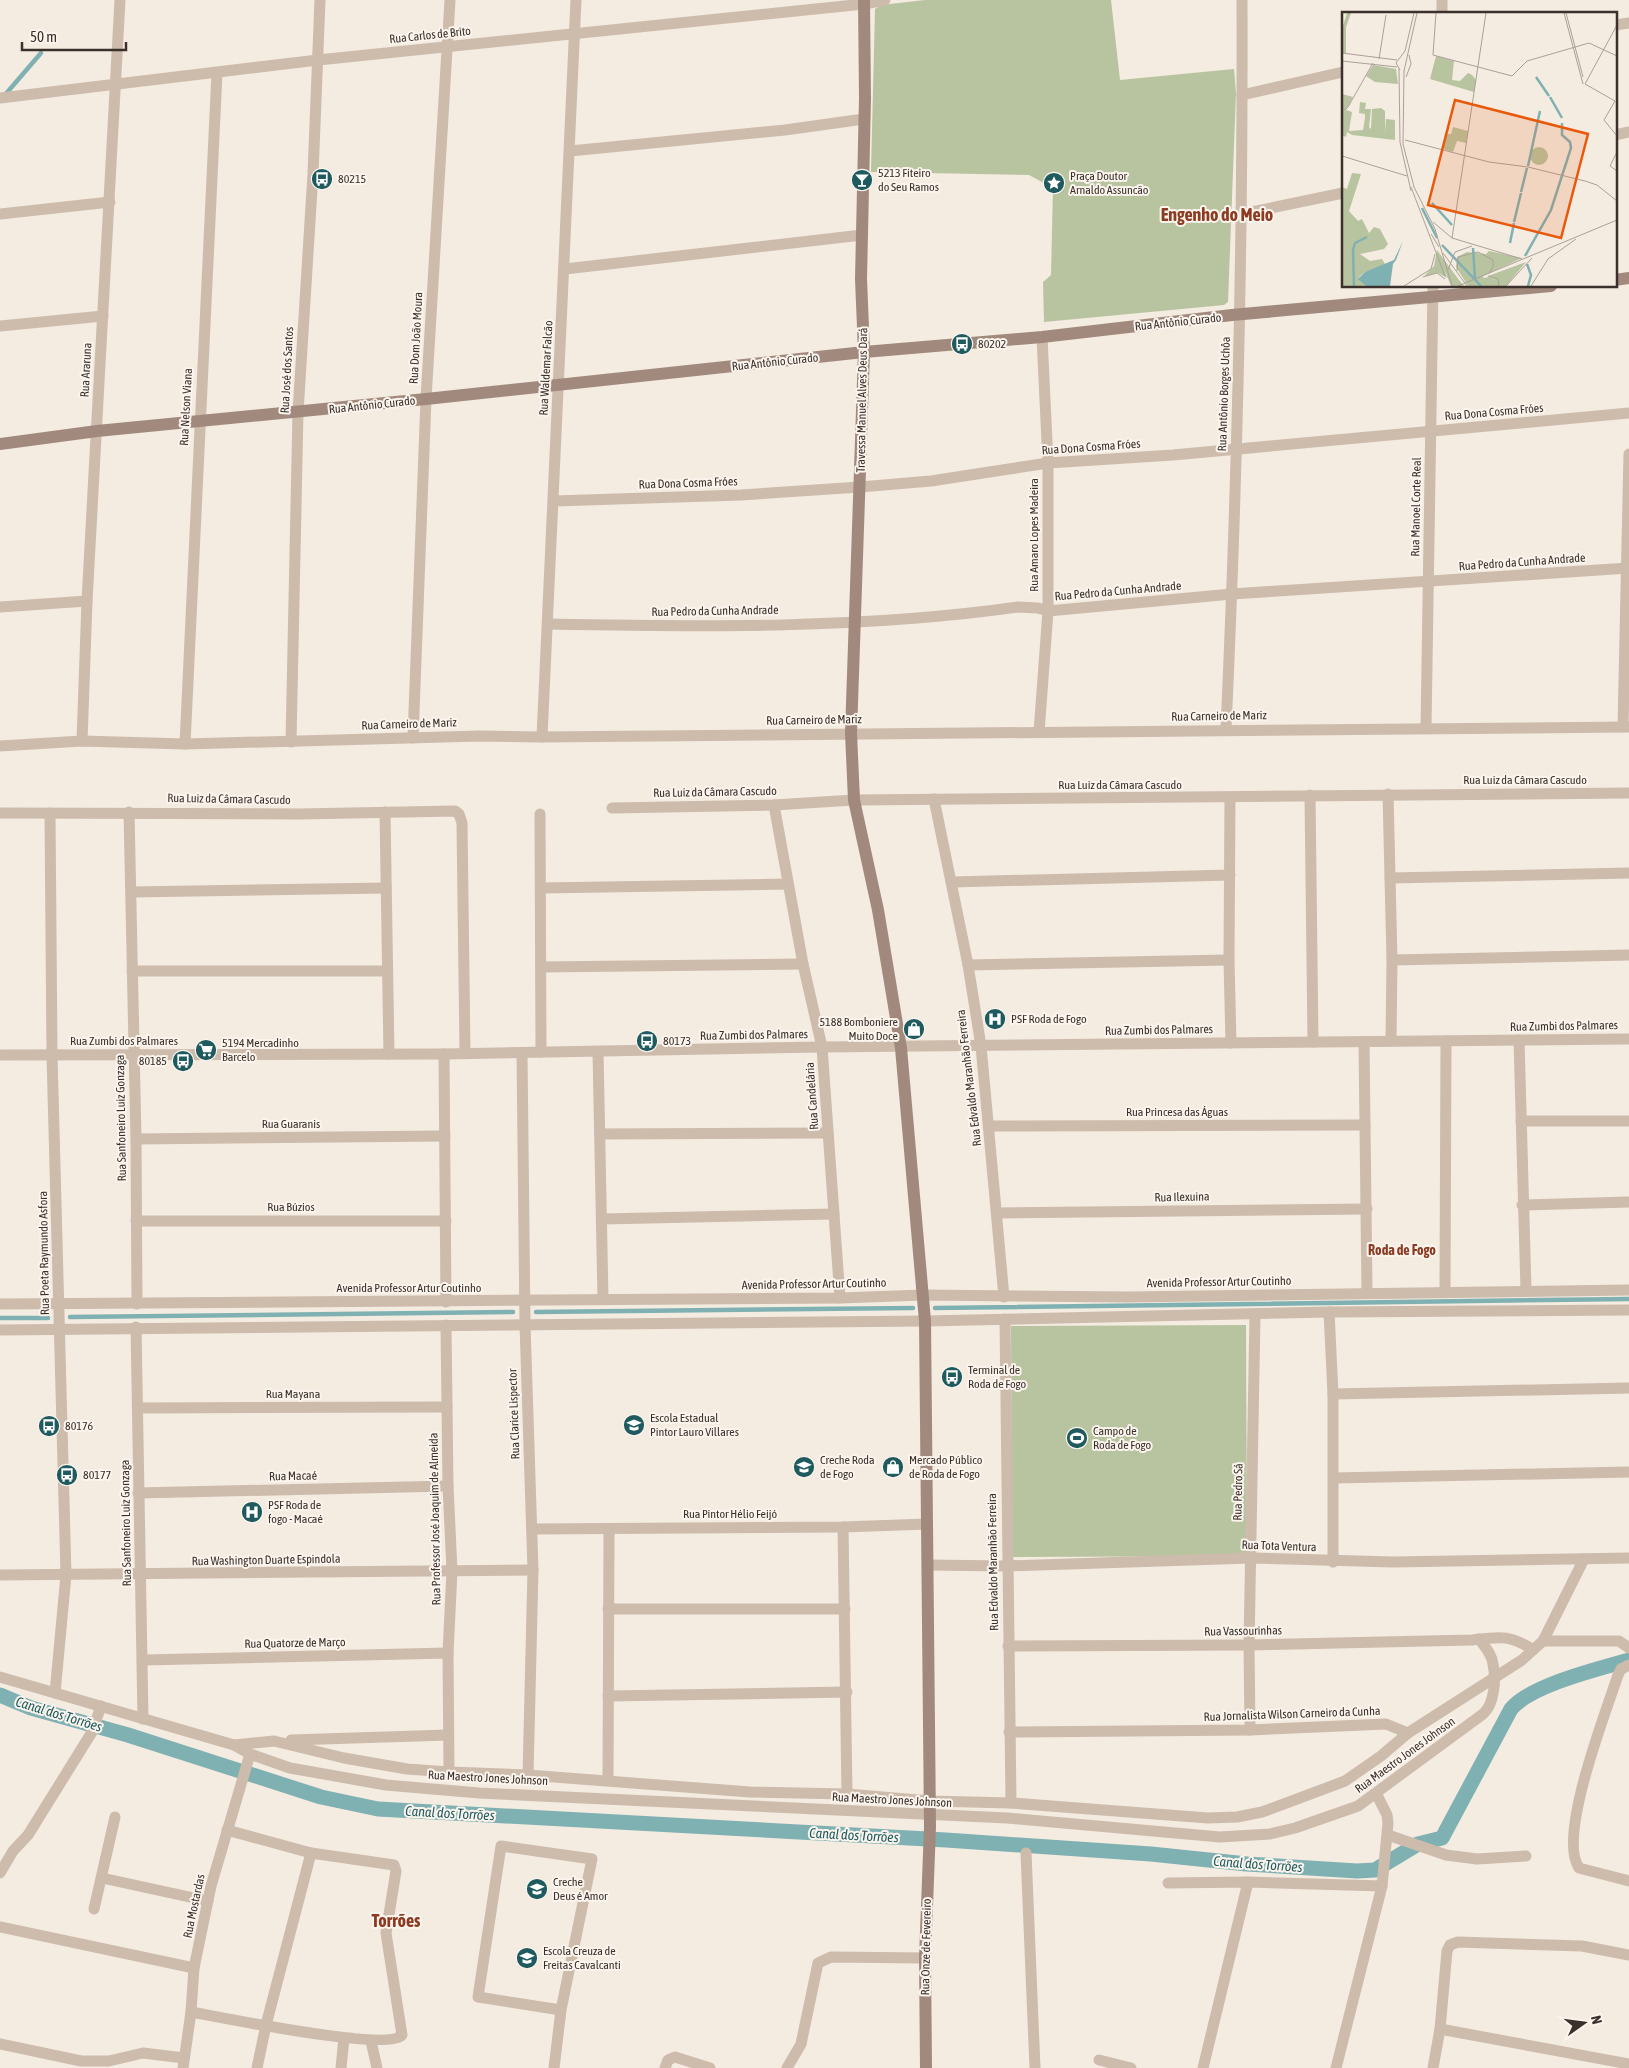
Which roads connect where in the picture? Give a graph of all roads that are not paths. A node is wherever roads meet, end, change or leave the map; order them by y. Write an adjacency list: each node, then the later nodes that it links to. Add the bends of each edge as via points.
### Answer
1 (120, 0): 15 (street, Rua Araruna)
2 (320, 0): 12 (street, Rua José dos Santos)
3 (450, 0): 11 (street, Rua Dom João Moura)
4 (576, 0): 10 (street, Rua Waldemar Falcão)
5 (885, 0): 7 (street, Rua Carlos de Brito)
6 (1242, 0): 16 (street, Rua Antônio Borges Uchôa)
7 (864, 2): 10 (street, Rua Carlos de Brito); 18 (street, Travessa Manuel Alves Deus Dará)
8 (1629, 23): 9 (street)
9 (1616, 25)
10 (574, 34): 11 (street, Rua Carlos de Brito); 21 (street, Rua Waldemar Falcão)
11 (446, 47): 12 (street, Rua Carlos de Brito); 38 (street, Rua Dom João Moura)
12 (318, 60): 14 (street, Rua Carlos de Brito); 39 (street, Rua José dos Santos)
13 (1342, 72): 16 (street)
14 (217, 73): 15 (street, Rua Carlos de Brito); 41 (street, Rua Nelson Viana)
15 (114, 85): 17 (street, Rua Carlos de Brito); 23 (street, Rua Araruna)
16 (1242, 95): 25 (street, Rua Antônio Borges Uchôa)
17 (6, 97)
18 (864, 119): 21 (street); 26 (street, Travessa Manuel Alves Deus Dará)
19 (1629, 132): 20 (street)
20 (1616, 134)
21 (570, 151): 27 (street, Rua Waldemar Falcão)
22 (1342, 193): 25 (street)
23 (110, 202): 24 (street); 32 (street, Rua Araruna)
24 (0, 214)
25 (1242, 214): 33 (street, Rua Antônio Borges Uchôa)
26 (862, 235): 27 (street); 36 (street, Travessa Manuel Alves Deus Dará)
27 (565, 269): 37 (street, Rua Waldemar Falcão)
28 (1629, 278): 29 (street)
29 (1616, 280)
30 (1512, 288): 31 (street, Rua Antônio Curado)
31 (1433, 292): 33 (street, Rua Antônio Curado); 43 (street, Rua Manoel Corte Real)
32 (102, 316): 34 (street); 42 (street, Rua Araruna)
33 (1240, 316): 35 (street, Rua Antônio Curado); 45 (street, Rua Antônio Borges Uchôa)
34 (0, 326)
35 (1042, 337): 36 (street, Rua Antônio Curado); 47 (street, Rua Amaro Lopes Madeira)
36 (864, 352): 37 (street, Rua Antônio Curado); 48 (street, Travessa Manuel Alves Deus Dará)
37 (558, 385): 38 (street, Rua Antônio Curado); 49 (street, Rua Waldemar Falcão)
38 (426, 399): 39 (street, Rua Antônio Curado); 64 (street, Rua Dom João Moura)
39 (298, 412): 41 (street, Rua Antônio Curado); 66 (street, Rua José dos Santos)
40 (1629, 413): 43 (street, Rua Dona Cosma Fróes)
41 (199, 422): 42 (street, Rua Antônio Curado); 67 (street, Rua Nelson Viana)
42 (96, 431): 44 (street, Rua Antônio Curado); 53 (street, Rua Araruna)
43 (1431, 432): 45 (street, Rua Dona Cosma Fróes); 51 (street, Rua Manoel Corte Real)
44 (0, 444)
45 (1236, 449): 47 (street, Rua Dona Cosma Fróes); 52 (street, Rua Antônio Borges Uchôa)
46 (1629, 454): 50 (street)
47 (1048, 463): 48 (street, Rua Dona Cosma Fróes); 55 (street, Rua Amaro Lopes Madeira)
48 (860, 487): 49 (street, Rua Dona Cosma Fróes); 56 (street, Travessa Manuel Alves Deus Dará)
49 (554, 502): 57 (street, Rua Waldemar Falcão)
50 (1627, 568): 51 (street, Rua Pedro da Cunha Andrade); 58 (street)
51 (1429, 582): 52 (street, Rua Pedro da Cunha Andrade); 59 (street, Rua Manoel Corte Real)
52 (1232, 594): 55 (street, Rua Pedro da Cunha Andrade); 60 (street, Rua Antônio Borges Uchôa)
53 (87, 601): 54 (street); 65 (street, Rua Araruna)
54 (0, 607)
55 (1048, 611): 56 (street, Rua Pedro da Cunha Andrade, via 1018,607); 61 (street, Rua Amaro Lopes Madeira)
56 (856, 622): 57 (street, Rua Pedro da Cunha Andrade, via 651,626); 62 (street, Travessa Manuel Alves Deus Dará)
57 (549, 624): 63 (street, Rua Waldemar Falcão)
58 (1626, 727): 59 (street, Rua Carneiro de Mariz)
59 (1426, 728): 60 (street, Rua Carneiro de Mariz)
60 (1226, 729): 61 (street, Rua Carneiro de Mariz)
61 (1039, 732): 62 (street, Rua Carneiro de Mariz)
62 (851, 733): 63 (street, Rua Carneiro de Mariz); 74 (street, Travessa Manuel Alves Deus Dará)
63 (542, 737): 64 (street, Rua Carneiro de Mariz)
64 (413, 738): 66 (street, Rua Carneiro de Mariz)
65 (82, 741): 67 (street, Rua Carneiro de Mariz); 68 (street, Rua Carneiro de Mariz)
66 (291, 742): 67 (street, Rua Carneiro de Mariz)
67 (185, 744)
68 (0, 746)
69 (1629, 793): 70 (street, Rua Luiz da Câmara Cascudo)
70 (1388, 794): 71 (street, Rua Luiz da Câmara Cascudo); 84 (street)
71 (1310, 795): 72 (street, Rua Luiz da Câmara Cascudo); 102 (street)
72 (1230, 798): 73 (street, Rua Luiz da Câmara Cascudo); 83 (street)
73 (934, 799): 74 (street, Rua Luiz da Câmara Cascudo); 85 (street, Rua Edvaldo Maranhão Ferreira)
74 (854, 800): 75 (street, Rua Luiz da Câmara Cascudo); 107 (street, Travessa Manuel Alves Deus Dará, via 878,910)
75 (774, 806): 76 (street, Rua Luiz da Câmara Cascudo); 86 (street, Rua Candelária)
76 (612, 808)
77 (129, 812): 78 (street, Rua Luiz da Câmara Cascudo); 80 (street, Rua Luiz da Câmara Cascudo); 89 (street, Rua Sanfoneiro Luiz Gonzaga)
78 (386, 812): 87 (street); 110 (street, Rua Luiz da Câmara Cascudo, via 451,810 458,812 462,823)
79 (0, 813): 80 (street, Rua Luiz da Câmara Cascudo)
80 (50, 813): 116 (street, Rua Poeta Raymundo Asfora)
81 (540, 814): 88 (street)
82 (1629, 873): 84 (street)
83 (1230, 876): 85 (street); 91 (street)
84 (1390, 878): 92 (street)
85 (952, 882): 94 (street, Rua Edvaldo Maranhão Ferreira)
86 (788, 884): 88 (street); 93 (street, Rua Candelária)
87 (386, 888): 89 (street); 97 (street)
88 (541, 888): 95 (street)
89 (130, 892): 96 (street, Rua Sanfoneiro Luiz Gonzaga)
90 (1629, 955): 92 (street)
91 (1229, 960): 94 (street); 104 (street)
92 (1392, 960): 100 (street)
93 (804, 964): 95 (street); 106 (street, Rua Candelária)
94 (968, 965): 105 (street, Rua Edvaldo Maranhão Ferreira)
95 (541, 967): 108 (street)
96 (132, 971): 97 (street); 115 (street, Rua Sanfoneiro Luiz Gonzaga)
97 (387, 971): 112 (street)
98 (1629, 1039): 99 (street, Rua Zumbi dos Palmares)
99 (1519, 1040): 101 (street, Rua Zumbi dos Palmares); 117 (street)
100 (1391, 1041): 101 (street, Rua Zumbi dos Palmares); 103 (street, Rua Zumbi dos Palmares)
101 (1446, 1041): 136 (street)
102 (1313, 1042): 103 (street, Rua Zumbi dos Palmares); 104 (street, Rua Zumbi dos Palmares)
103 (1364, 1042): 119 (street)
104 (1231, 1043): 105 (street, Rua Zumbi dos Palmares)
105 (981, 1046): 107 (street, Rua Zumbi dos Palmares); 120 (street, Rua Edvaldo Maranhão Ferreira)
106 (822, 1047): 107 (street, Rua Zumbi dos Palmares); 109 (street, Rua Zumbi dos Palmares); 121 (street, Rua Candelária)
107 (901, 1048): 137 (street, Travessa Manuel Alves Deus Dará)
108 (541, 1052): 109 (street, Rua Zumbi dos Palmares); 111 (street, Rua Zumbi dos Palmares)
109 (598, 1052): 122 (street)
110 (465, 1053): 111 (street, Rua Zumbi dos Palmares); 113 (street, Rua Zumbi dos Palmares)
111 (522, 1053): 141 (street, Rua Clarice Lispector)
112 (389, 1054): 113 (street, Rua Zumbi dos Palmares); 115 (street, Rua Zumbi dos Palmares)
113 (444, 1054): 123 (street)
114 (0, 1055): 116 (street, Rua Zumbi dos Palmares)
115 (134, 1055): 116 (street, Rua Zumbi dos Palmares); 124 (street, Rua Sanfoneiro Luiz Gonzaga)
116 (52, 1056): 144 (street, Rua Poeta Raymundo Asfora)
117 (1521, 1121): 118 (street); 126 (street)
118 (1629, 1121)
119 (1364, 1125): 120 (street, Rua Princesa das Águas); 127 (street)
120 (990, 1126): 128 (street, Rua Edvaldo Maranhão Ferreira)
121 (828, 1133): 122 (street); 129 (street, Rua Candelária)
122 (600, 1134): 130 (street)
123 (445, 1136): 124 (street, Rua Guaranis); 131 (street)
124 (136, 1139): 132 (street, Rua Sanfoneiro Luiz Gonzaga)
125 (1629, 1202): 126 (street)
126 (1522, 1205): 133 (street)
127 (1367, 1208): 128 (street, Rua Ilexuina); 135 (street)
128 (998, 1213): 138 (street, Rua Edvaldo Maranhão Ferreira)
129 (834, 1214): 130 (street); 139 (street, Rua Candelária)
130 (602, 1219): 140 (street)
131 (446, 1220): 132 (street, Rua Búzios); 142 (street)
132 (136, 1221): 145 (street, Rua Sanfoneiro Luiz Gonzaga)
133 (1526, 1290): 134 (street, Avenida Professor Artur Coutinho); 136 (street, Avenida Professor Artur Coutinho)
134 (1629, 1290)
135 (1367, 1292): 136 (street, Avenida Professor Artur Coutinho); 138 (street, Avenida Professor Artur Coutinho)
136 (1445, 1292)
137 (923, 1295): 138 (street, Avenida Professor Artur Coutinho); 139 (street, Avenida Professor Artur Coutinho); 150 (street, Rua Onze de Fevereiro)
138 (1004, 1297)
139 (840, 1298): 140 (street, Avenida Professor Artur Coutinho)
140 (603, 1299): 141 (street, Avenida Professor Artur Coutinho)
141 (525, 1301): 142 (street, Avenida Professor Artur Coutinho); 151 (street, Rua Clarice Lispector)
142 (446, 1302): 145 (street, Avenida Professor Artur Coutinho)
143 (0, 1304): 144 (street, Avenida Professor Artur Coutinho)
144 (59, 1304): 145 (street, Avenida Professor Artur Coutinho); 153 (street, Rua Poeta Raymundo Asfora)
145 (137, 1304)
146 (1629, 1310): 147 (street)
147 (1329, 1312): 148 (street); 157 (street)
148 (1256, 1314): 149 (street); 168 (street, Rua Pedro Sá)
149 (1005, 1319): 150 (street); 173 (street, Rua Edvaldo Maranhão Ferreira)
150 (925, 1321): 151 (street); 164 (street, Rua Onze de Fevereiro)
151 (525, 1324): 152 (street); 167 (street, Rua Clarice Lispector)
152 (446, 1325): 154 (street); 158 (street, Rua Professor José Joaquim de Almeida)
153 (59, 1328): 154 (street); 155 (street); 178 (street, Rua Poeta Raymundo Asfora)
154 (136, 1328): 159 (street, Rua Sanfoneiro Luiz Gonzaga)
155 (0, 1330)
156 (1629, 1388): 157 (street)
157 (1333, 1394): 161 (street)
158 (447, 1407): 159 (street, Rua Mayana); 162 (street, Rua Professor José Joaquim de Almeida)
159 (138, 1408): 163 (street, Rua Sanfoneiro Luiz Gonzaga)
160 (1629, 1472): 161 (street)
161 (1334, 1478): 171 (street)
162 (448, 1486): 163 (street, Rua Macaé); 175 (street, Rua Professor José Joaquim de Almeida)
163 (138, 1493): 177 (street, Rua Sanfoneiro Luiz Gonzaga)
164 (928, 1524): 165 (street, Rua Pintor Hélio Feijó); 172 (street, Rua Onze de Fevereiro)
165 (843, 1527): 166 (street, Rua Pintor Hélio Feijó); 180 (street)
166 (609, 1528): 167 (street, Rua Pintor Hélio Feijó); 179 (street)
167 (532, 1529): 174 (street, Rua Clarice Lispector)
168 (1251, 1558): 171 (street, Rua Tota Ventura); 173 (street, Rua Tota Ventura); 183 (street, Rua Pedro Sá)
169 (1629, 1558): 170 (street, Rua Tota Ventura)
170 (1584, 1559): 171 (street, Rua Tota Ventura); 182 (street)
171 (1333, 1562)
172 (928, 1565): 173 (street, Rua Tota Ventura); 209 (street, Rua Onze de Fevereiro)
173 (1006, 1566): 184 (street, Rua Edvaldo Maranhão Ferreira)
174 (533, 1570): 175 (street, Rua Washington Duarte Espindola); 205 (street, Rua Clarice Lispector)
175 (452, 1572): 177 (street, Rua Washington Duarte Espindola); 187 (street, Rua Professor José Joaquim de Almeida)
176 (0, 1575): 178 (street, Rua Washington Duarte Espindola)
177 (140, 1575): 178 (street, Rua Washington Duarte Espindola); 188 (street, Rua Sanfoneiro Luiz Gonzaga)
178 (66, 1576): 193 (street, Rua Poeta Raymundo Asfora)
179 (608, 1609): 180 (street); 194 (street)
180 (845, 1609): 192 (street)
181 (1479, 1639): 183 (street, Rua Vassourinhas); 186 (street, Rua Vassourinhas, via 1512,1638); 191 (street, via 1493,1663)
182 (1543, 1641): 185 (street, via 1610,1641 1623,1642); 186 (street)
183 (1249, 1645): 184 (street, Rua Vassourinhas); 197 (street, Rua Pedro Sá)
184 (1008, 1646): 198 (street, Rua Edvaldo Maranhão Ferreira)
185 (1628, 1646)
186 (1533, 1650): 191 (street)
187 (448, 1652): 188 (street, Rua Quatorze de Março); 200 (street, Rua Professor José Joaquim de Almeida)
188 (143, 1660): 196 (street, Rua Sanfoneiro Luiz Gonzaga)
189 (1629, 1665): 220 (street, via 1618,1675 1583,1779 1573,1850 1582,1869)
190 (0, 1677): 193 (street, Rua Maestro Jones Johnson)
191 (1493, 1679): 199 (street); 208 (street, Rua Maestro Jones Johnson, via 1487,1711)
192 (847, 1692): 194 (street); 207 (street)
193 (55, 1693): 195 (street, Rua Maestro Jones Johnson)
194 (608, 1696): 206 (street)
195 (101, 1707): 196 (street, Rua Maestro Jones Johnson); 218 (street, via 92,1732 28,1835 13,1851)
196 (143, 1719): 202 (street, Rua Maestro Jones Johnson)
197 (1250, 1730): 198 (street, Rua Jornalista Wilson Carneiro da Cunha); 199 (street, Rua Jornalista Wilson Carneiro da Cunha, via 1386,1724)
198 (1009, 1732): 210 (street, Rua Edvaldo Maranhão Ferreira)
199 (1408, 1733): 210 (street, Rua Maestro Jones Johnson, via 1345,1781 1283,1805 1237,1817 1208,1818)
200 (448, 1735): 201 (street); 204 (street, Rua Professor José Joaquim de Almeida)
201 (274, 1741): 202 (street, Rua Maestro Jones Johnson); 204 (street, Rua Maestro Jones Johnson, via 344,1758 407,1769)
202 (234, 1745): 203 (street, Rua Maestro Jones Johnson)
203 (250, 1754): 212 (street, Rua Maestro Jones Johnson, via 290,1768 393,1786); 213 (street, Rua Mostardas)
204 (449, 1772): 205 (street, Rua Maestro Jones Johnson)
205 (528, 1775): 206 (street, Rua Maestro Jones Johnson)
206 (608, 1780): 207 (street, Rua Maestro Jones Johnson, via 750,1792)
207 (847, 1794): 209 (street, Rua Maestro Jones Johnson)
208 (1377, 1795): 212 (street, Rua Maestro Jones Johnson, via 1320,1822 1246,1836 1220,1837 1007,1818); 214 (street, via 1387,1815)
209 (930, 1801): 210 (street, Rua Maestro Jones Johnson); 212 (street, Rua Onze de Fevereiro)
210 (1011, 1803)
211 (116, 1817): 219 (street)
212 (930, 1821): 228 (street, Rua Onze de Fevereiro)
213 (227, 1830): 215 (street); 224 (street, Rua Mostardas)
214 (1388, 1835): 217 (street, via 1446,1855 1478,1859); 223 (street)
215 (312, 1853): 232 (street); 235 (street, via 394,1868 386,1933 402,2035)
216 (1026, 1853): 248 (street)
217 (1526, 1856)
218 (0, 1873)
219 (102, 1878): 224 (street); 225 (street)
220 (1629, 1881)
221 (1248, 1882): 222 (street); 223 (street); 250 (street)
222 (1168, 1883)
223 (1382, 1886): 251 (street)
224 (208, 1901): 229 (street, Rua Mostardas)
225 (94, 1909)
226 (0, 1927): 229 (street)
227 (1629, 1955): 233 (street, via 1582,1946 1458,1942 1450,1945)
228 (925, 1958): 246 (street, via 830,1957 818,1963 802,2044); 247 (street, Rua Onze de Fevereiro)
229 (194, 1968): 231 (street, Rua Mostardas)
230 (561, 2010): 230 (street, via 592,1859 501,1846 478,1997); 243 (street)
231 (191, 2012): 232 (street); 238 (street, Rua Mostardas)
232 (266, 2025): 234 (street); 240 (street)
233 (1440, 2029): 239 (street); 252 (street)
234 (344, 2038): 235 (street); 241 (street)
235 (371, 2041): 242 (street)
236 (0, 2044): 238 (street, via 81,2061 114,2060 143,2053)
237 (1099, 2060): 249 (street)
238 (183, 2063)
239 (1629, 2064)
240 (258, 2068)
241 (341, 2068)
242 (377, 2068)
243 (554, 2068)
244 (665, 2068): 245 (street, via 668,2060 675,2057)
245 (710, 2068)
246 (787, 2068)
247 (926, 2068)
248 (1035, 2068)
249 (1131, 2068)
250 (1203, 2068)
251 (1336, 2068)
252 (1433, 2068)

